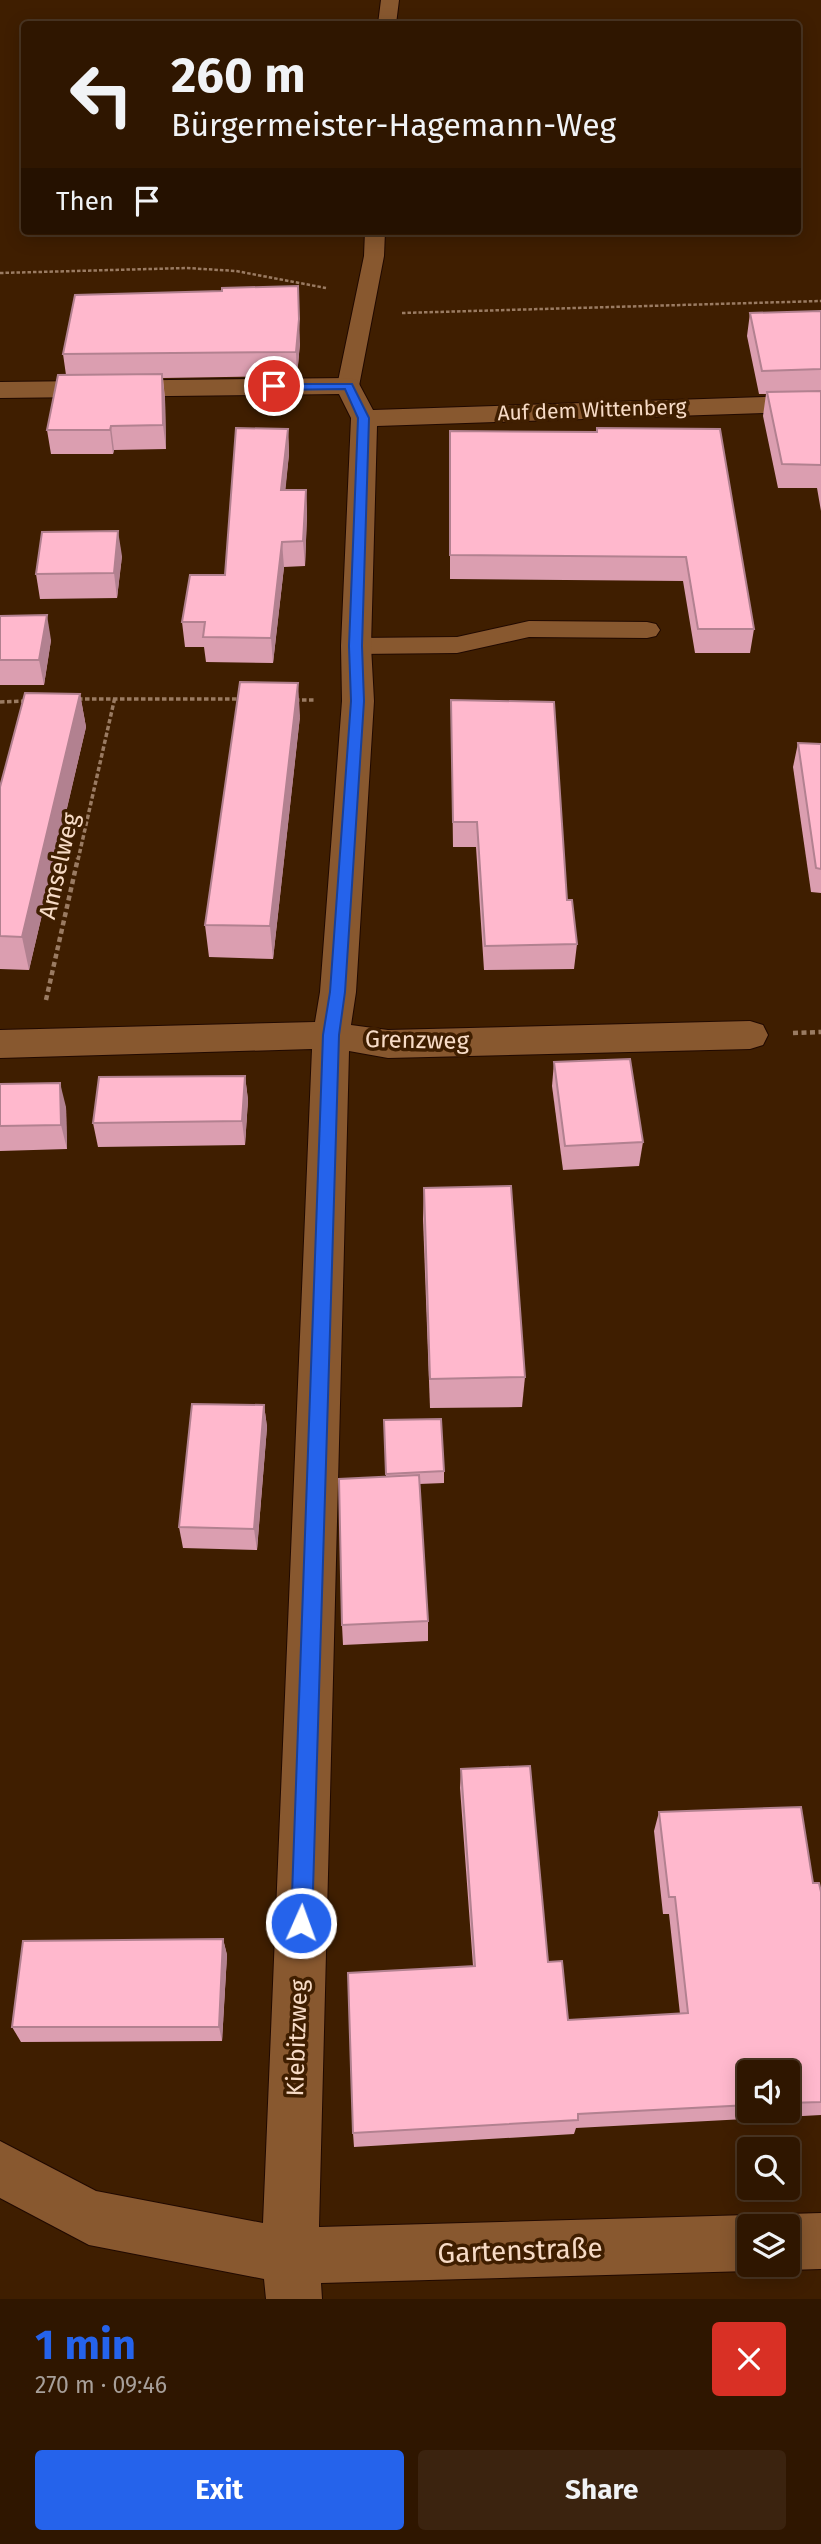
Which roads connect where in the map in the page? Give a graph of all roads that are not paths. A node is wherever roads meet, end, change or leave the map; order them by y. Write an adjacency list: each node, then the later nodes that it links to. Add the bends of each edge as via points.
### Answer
1 (390, 0): 2 (lane)
2 (387, 21)
3 (375, 235): 4 (lane)
4 (348, 386): 5 (street); 7 (street, Kiebitzweg)
5 (0, 390)
6 (821, 403): 7 (street, Auf dem Wittenberg)
7 (363, 418): 9 (street, Kiebitzweg)
8 (647, 630): 9 (lane, via 529,629 457,645)
9 (356, 646): 10 (street, Kiebitzweg, via 358,701 338,992)
10 (331, 1035): 11 (street, Grenzweg, via 388,1044); 12 (street, Grenzweg); 17 (street, Kiebitzweg)
11 (750, 1035)
12 (0, 1044)
13 (0, 2168): 17 (street, Gartenstraße, via 89,2217)
14 (821, 2241): 15 (street)
15 (800, 2242)
16 (737, 2244): 17 (street, Gartenstraße)
17 (292, 2277)

